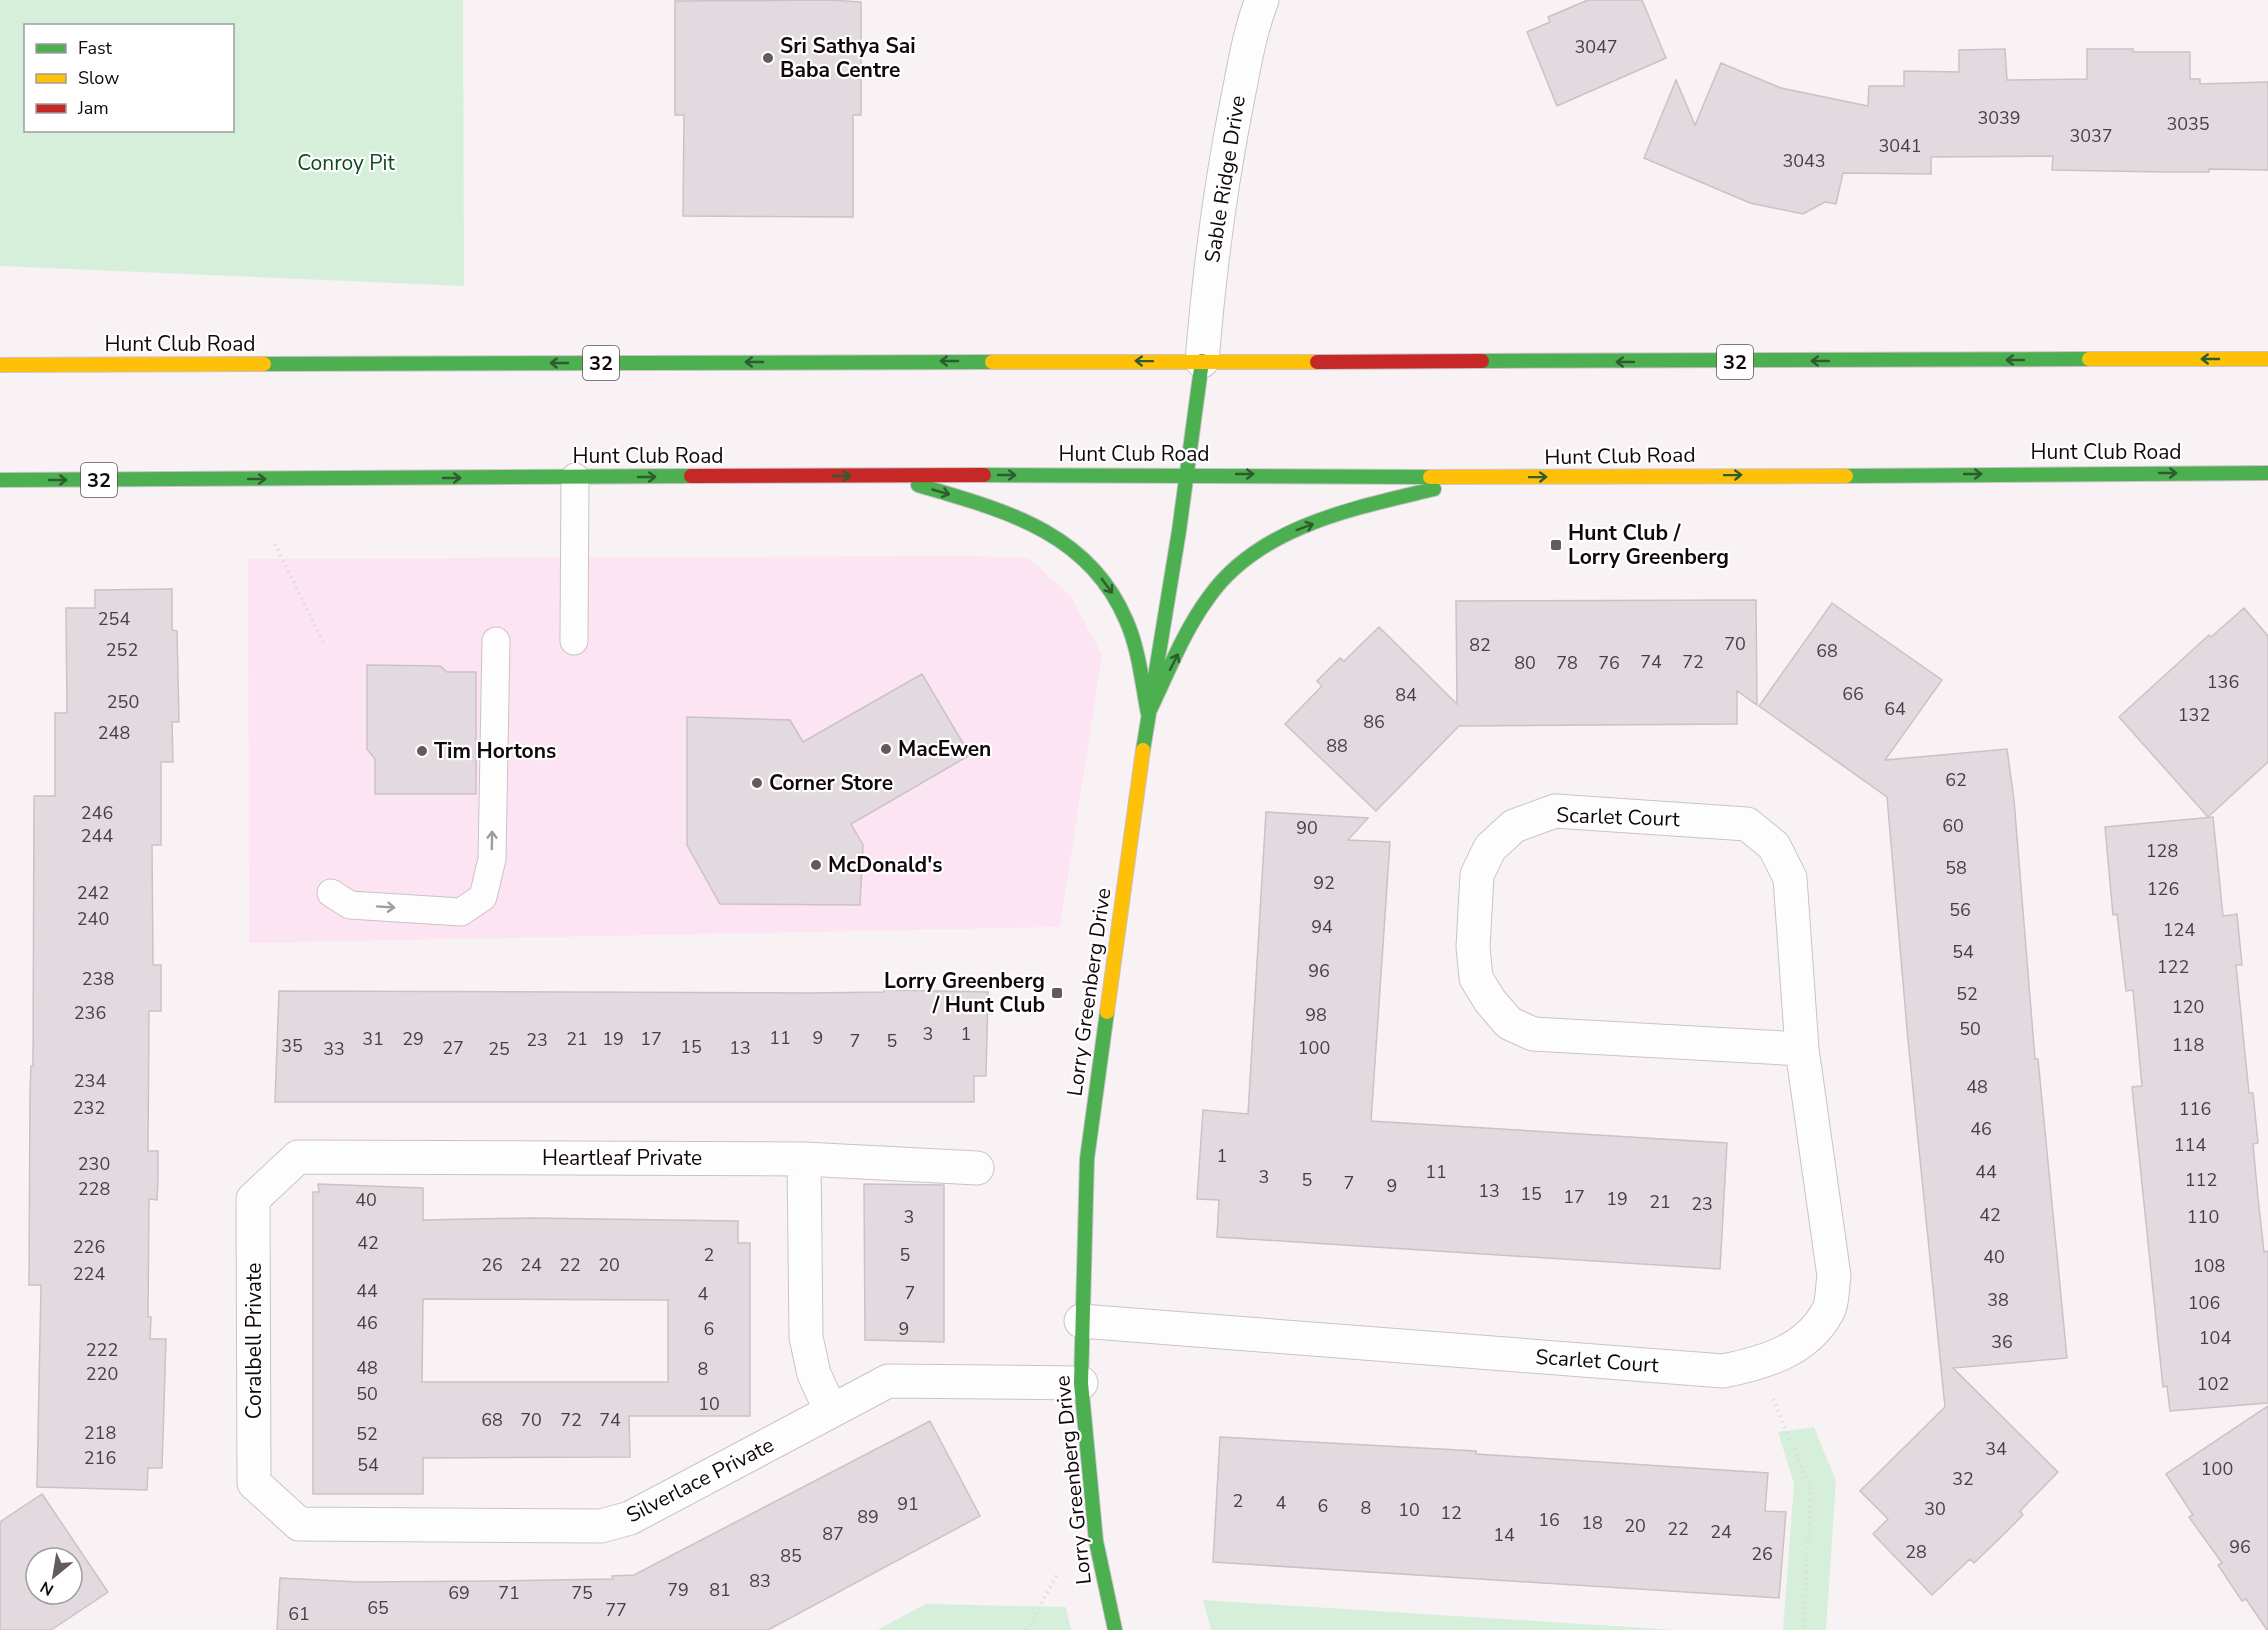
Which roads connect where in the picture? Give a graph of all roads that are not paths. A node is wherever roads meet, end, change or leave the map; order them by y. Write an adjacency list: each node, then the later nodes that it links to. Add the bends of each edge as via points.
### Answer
1 (1262, 0): 3 (street, Sable Ridge Drive, via 1252,24 1228,144)
2 (2268, 359): 3 (main road, Hunt Club Road / 32, one-way to 3, via 1285,364)
3 (1202, 361): 4 (main road, Hunt Club Road / 32, one-way to 4); 6 (main road, Lorry Greenberg Drive)
4 (0, 365)
5 (2268, 473): 9 (main road, Hunt Club Road / 32, one-way to 5)
6 (1186, 474): 7 (main road, Hunt Club Road / 32, one-way to 6); 9 (main road, Hunt Club Road / 32, one-way to 9); 13 (main road, Lorry Greenberg Drive)
7 (885, 476): 8 (main road, Hunt Club Road / 32, one-way to 7); 13 (main road, one-way to 13, via 1012,513 1047,529 1096,570 1125,618 1137,652)
8 (575, 477): 10 (main road, Hunt Club Road / 32, one-way to 8); 12 (lane)
9 (1480, 478): 13 (main road, one-way to 9, via 1201,608 1220,582 1260,546 1392,499)
10 (0, 480)
11 (496, 641): 14 (lane, one-way to 11, via 350,905 461,912 483,897 492,859)
12 (574, 641)
13 (1148, 714): 19 (main road, Lorry Greenberg Drive, via 1087,1159)
14 (331, 893)
15 (1802, 1048): 15 (street, Scarlet Court, via 1533,1034 1509,1023 1476,978 1473,947 1477,875 1490,848 1514,826 1555,811 1747,824 1774,846 1790,878); 19 (street, Scarlet Court, via 1834,1276 1828,1312 1808,1336 1801,1344 1759,1364 1723,1371)
16 (804, 1159): 17 (street, Heartleaf Private); 18 (street, Heartleaf Private, via 298,1157); 21 (street, via 806,1337 814,1374)
17 (977, 1168)
18 (275, 1179): 22 (street, Coralbell Private, via 253,1199 253,1211 254,1483)
19 (1081, 1321): 20 (main road, Lorry Greenberg Drive)
20 (1081, 1383): 21 (street, Silverlace Private, via 888,1381); 23 (main road, Lorry Greenberg Drive, via 1096,1541)
21 (831, 1411): 22 (street, Silverlace Private, via 630,1518 601,1526 299,1524)
22 (276, 1503)
23 (1115, 1630)

